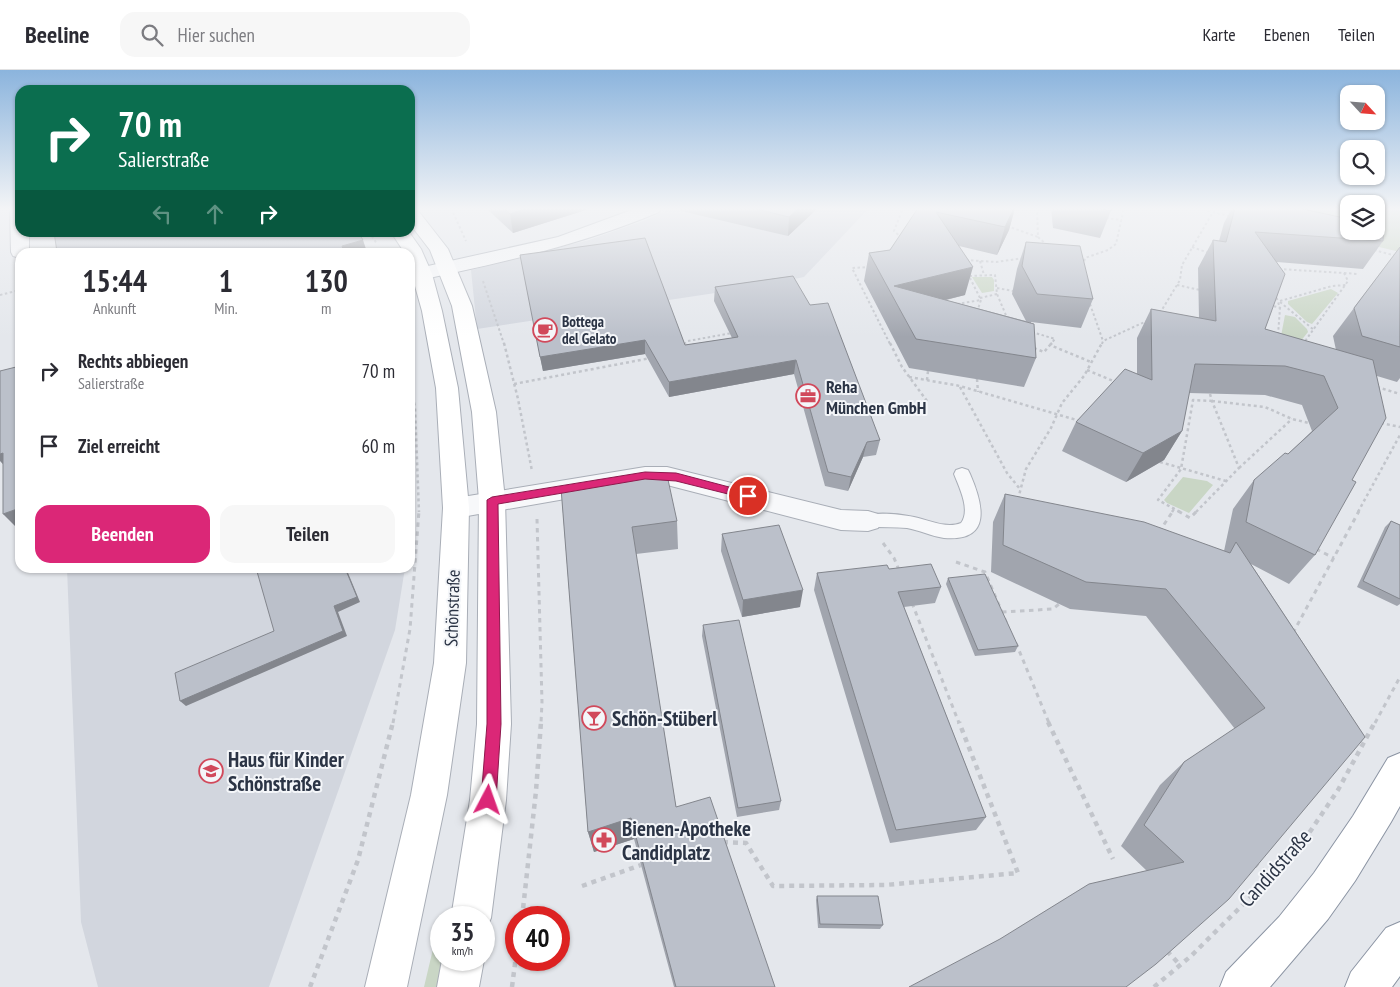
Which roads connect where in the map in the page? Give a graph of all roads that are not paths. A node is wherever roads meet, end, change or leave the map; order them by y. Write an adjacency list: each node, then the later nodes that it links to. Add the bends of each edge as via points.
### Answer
1 (440, 251): 3 (main road)
2 (517, 251): 3 (street)
3 (448, 268): 4 (street); 6 (main road, via 462,306 484,412)
4 (416, 275): 7 (main road, Schönstraße, via 432,311 447,388)
5 (962, 474): 8 (lane, via 975,508 971,522 961,530 906,522)
6 (492, 500): 7 (street); 8 (street, via 645,476 667,476 841,520); 10 (main road, via 494,724 488,800)
7 (456, 508): 13 (main road, Schönstraße, via 450,663 429,795)
8 (868, 521)
9 (1400, 770): 15 (main road, via 1343,866 1291,933)
10 (473, 906)
11 (1400, 942): 16 (main road)
12 (461, 971): 14 (main road)
13 (386, 987)
14 (458, 987)
15 (1241, 987)
16 (1366, 987)

